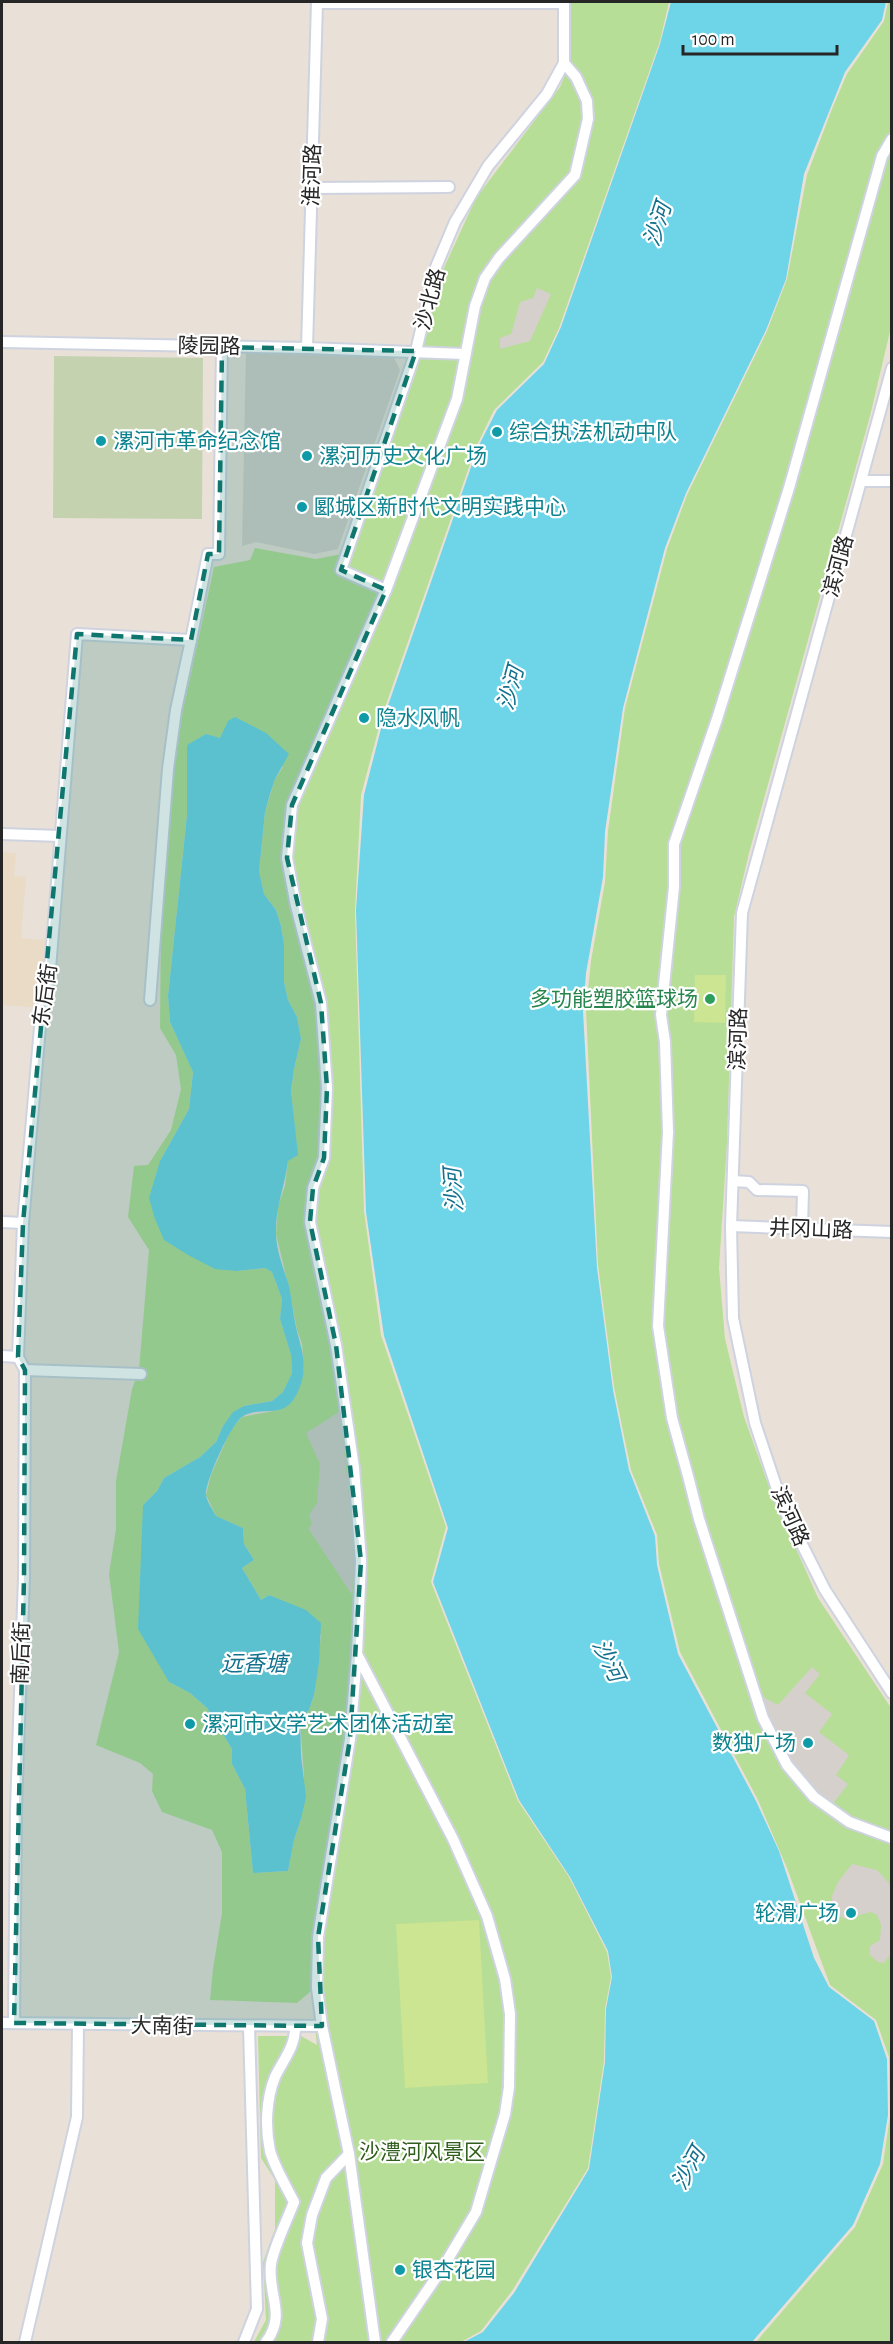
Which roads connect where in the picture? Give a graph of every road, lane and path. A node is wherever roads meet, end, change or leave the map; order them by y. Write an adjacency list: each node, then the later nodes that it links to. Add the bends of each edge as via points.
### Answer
1 (317, 2): 2 (street); 6 (street, 淮河路)
2 (564, 2): 3 (street, 沙北路)
3 (564, 63): 10 (street, 沙北路, via 547,94 488,166 455,222 436,267); 11 (street, via 576,76 587,100 588,119 574,175 485,278)
4 (891, 139): 32 (street, via 882,156 789,488 674,844 674,887 661,1015 668,1132 658,1326 672,1418 699,1519 763,1718 788,1765 814,1797 849,1822)
5 (449, 187): 6 (street)
6 (312, 188): 9 (street, 淮河路)
7 (2, 342): 8 (street, 陵园路)
8 (222, 347): 9 (street, 陵园路); 16 (street, via 219,554 208,554)
9 (307, 348): 10 (street, 陵园路)
10 (416, 351): 11 (street, 陵园路); 15 (street, 沙北路, via 341,570)
11 (465, 354): 15 (street, via 457,399)
12 (891, 368): 13 (street, 滨河路)
13 (861, 481): 14 (street); 20 (street, 滨河路, via 742,913)
14 (891, 481)
15 (386, 590): 30 (street, via 292,805 287,858 321,1003 327,1088 324,1158 313,1188 310,1222 336,1345 354,1468 362,1582)
16 (191, 640): 18 (street, 东后街, via 77,634); 19 (street, via 168,769)
17 (2, 834): 18 (street)
18 (60, 836): 22 (street, 东后街)
19 (150, 1000)
20 (733, 1181): 23 (street, 滨河路); 24 (street, via 749,1182 757,1190 803,1191)
21 (2, 1222): 22 (street)
22 (23, 1223): 27 (street, 东后街)
23 (731, 1226): 24 (street, 井冈山路); 31 (street, 滨河路, via 733,1318 755,1423 783,1507 825,1590)
24 (802, 1228): 25 (street, 井冈山路)
25 (891, 1232)
26 (2, 1356): 27 (street)
27 (18, 1357): 28 (street, 南后街)
28 (25, 1370): 29 (street); 34 (street, 南后街)
29 (141, 1374)
30 (357, 1654): 37 (street, via 350,1738 318,1937 317,1988); 41 (street, via 453,1839 487,1916 505,1979 510,2014 506,2114 476,2212)
31 (891, 1693)
32 (891, 1838)
33 (2, 2023): 34 (street, 大南街)
34 (14, 2023): 35 (street, 大南街)
35 (78, 2025): 38 (street, 大南街); 42 (street, via 77,2116)
36 (296, 2026): 37 (street, 大南街); 38 (street, 大南街); 44 (street, via 296,2039 274,2080 268,2105 271,2152 294,2202 271,2265 277,2316)
37 (322, 2026): 39 (street)
38 (249, 2027): 43 (street, via 257,2308)
39 (349, 2154): 40 (street); 45 (street, via 326,2178 312,2215 307,2243 322,2319)
40 (375, 2338): 41 (street)
41 (393, 2341)
42 (25, 2343)
43 (244, 2343)
44 (266, 2343)
45 (318, 2343)

